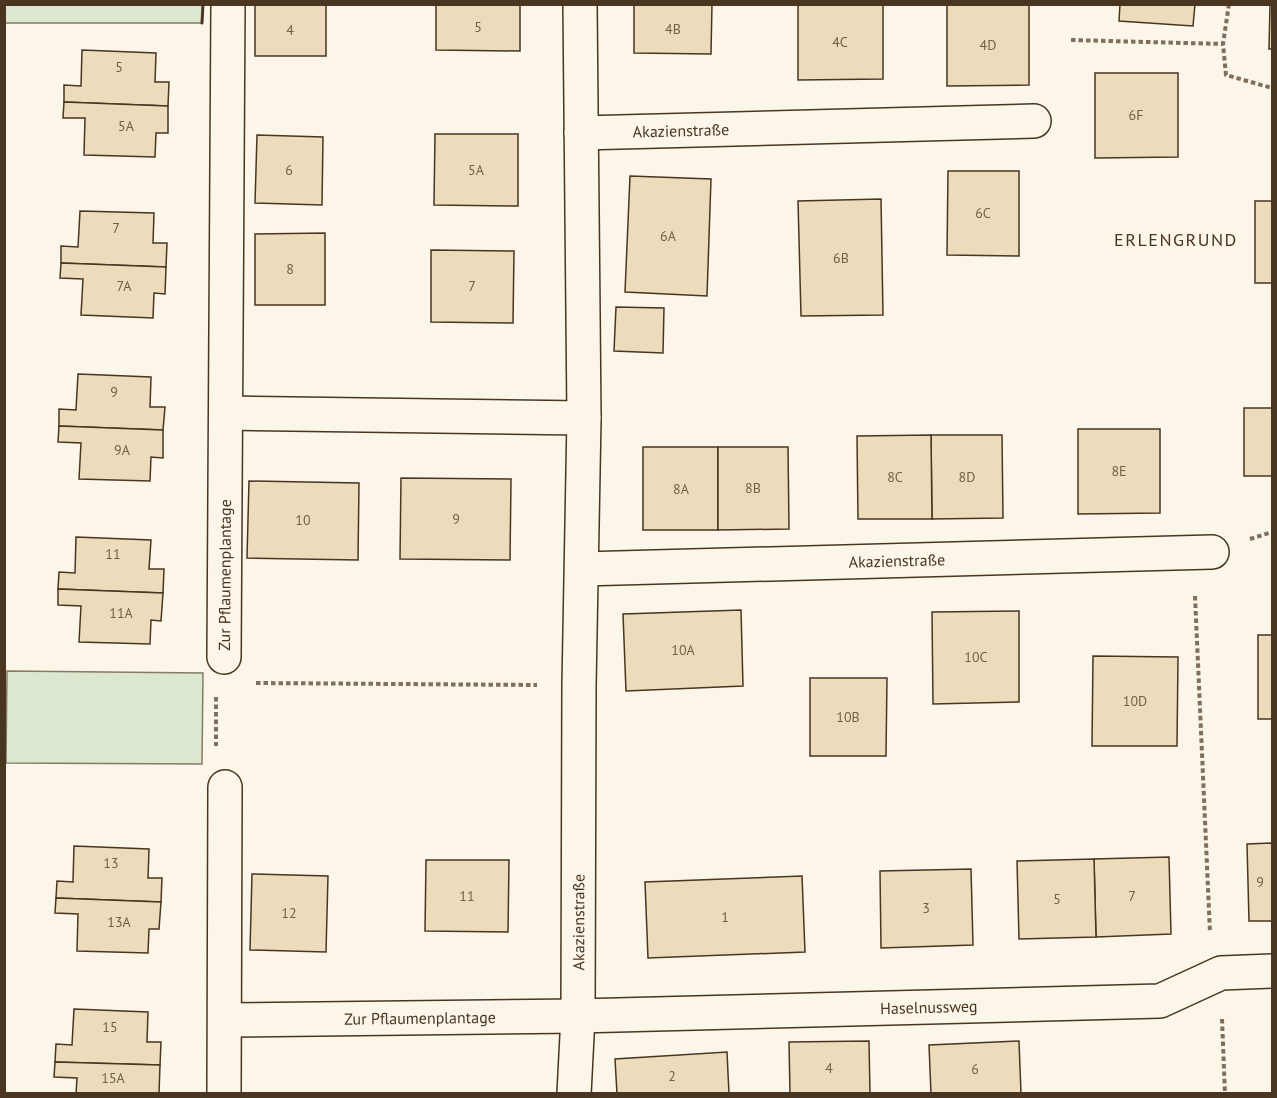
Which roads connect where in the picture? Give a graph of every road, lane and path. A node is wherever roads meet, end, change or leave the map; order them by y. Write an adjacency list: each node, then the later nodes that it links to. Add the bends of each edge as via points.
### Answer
1 (228, 4): 9 (street, Zur Pflaumenplantage)
2 (579, 4): 8 (street, Akazienstraße)
3 (1229, 4): 5 (path)
4 (1071, 40): 5 (path)
5 (1223, 44): 6 (path, via 1226,75)
6 (1272, 88)
7 (1034, 121): 8 (street, Akazienstraße)
8 (581, 133): 10 (street, Akazienstraße)
9 (226, 413): 10 (street); 13 (street, Zur Pflaumenplantage)
10 (584, 418): 12 (street, Akazienstraße)
11 (1203, 552): 12 (street, Akazienstraße); 18 (path, via 1210,949)
12 (582, 569): 15 (street, Akazienstraße)
13 (224, 657): 16 (path, Zur Pflaumenplantage, via 216,669 216,766)
14 (251, 683): 15 (path)
15 (579, 686): 19 (street, Akazienstraße)
16 (225, 787): 20 (street)
17 (1272, 971): 18 (street, Haselnussweg)
18 (1221, 973): 19 (street, Haselnussweg, via 1160,1001); 23 (path)
19 (578, 1016): 20 (street, Zur Pflaumenplantage); 22 (street, Akazienstraße)
20 (225, 1020): 21 (street)
21 (224, 1094)
22 (574, 1094)
23 (1225, 1094)

